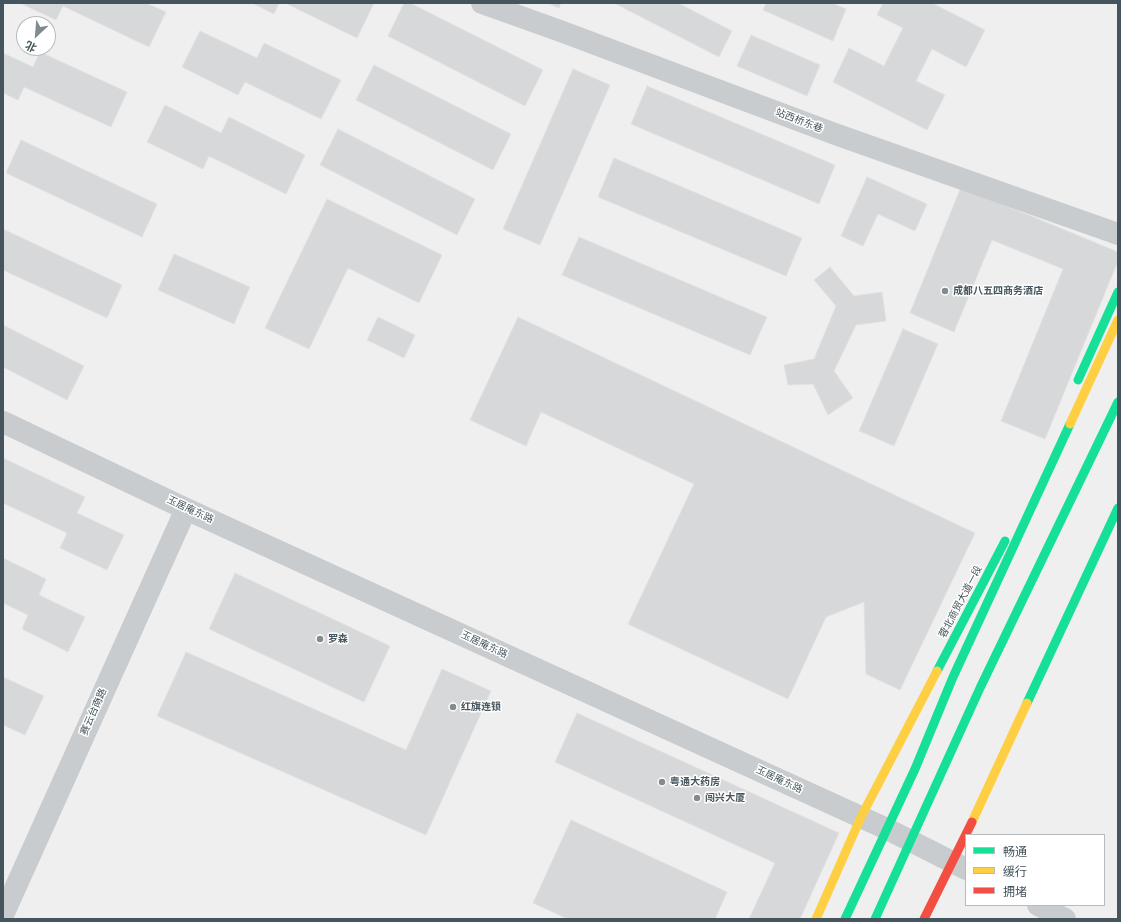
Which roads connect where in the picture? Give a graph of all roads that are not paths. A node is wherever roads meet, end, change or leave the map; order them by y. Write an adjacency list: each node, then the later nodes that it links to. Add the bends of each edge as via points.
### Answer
1 (482, 3): 2 (street, 站西桥东巷, via 835,134)
2 (1118, 234)
3 (1118, 292): 5 (main road)
4 (1118, 320): 12 (main road, via 953,677 915,769)
5 (1076, 386)
6 (1118, 402): 20 (main road, via 980,688)
7 (3, 422): 9 (street, 玉居庵东路)
8 (1118, 508): 13 (main road)
9 (186, 509): 11 (street, 玉居庵东路); 17 (street, 赛云台南路)
10 (1018, 516): 11 (main road, 蓉北商贸大道一段)
11 (861, 817): 12 (street, 玉居庵东路); 18 (main road, 蓉北商贸大道一段)
12 (887, 828): 15 (street, 玉居庵东路); 19 (main road)
13 (973, 834)
14 (965, 852): 15 (main road)
15 (959, 865): 21 (main road)
16 (1040, 906): 22 (street)
17 (3, 915)
18 (816, 919)
19 (845, 919)
20 (875, 919)
21 (924, 919)
22 (1066, 919)

